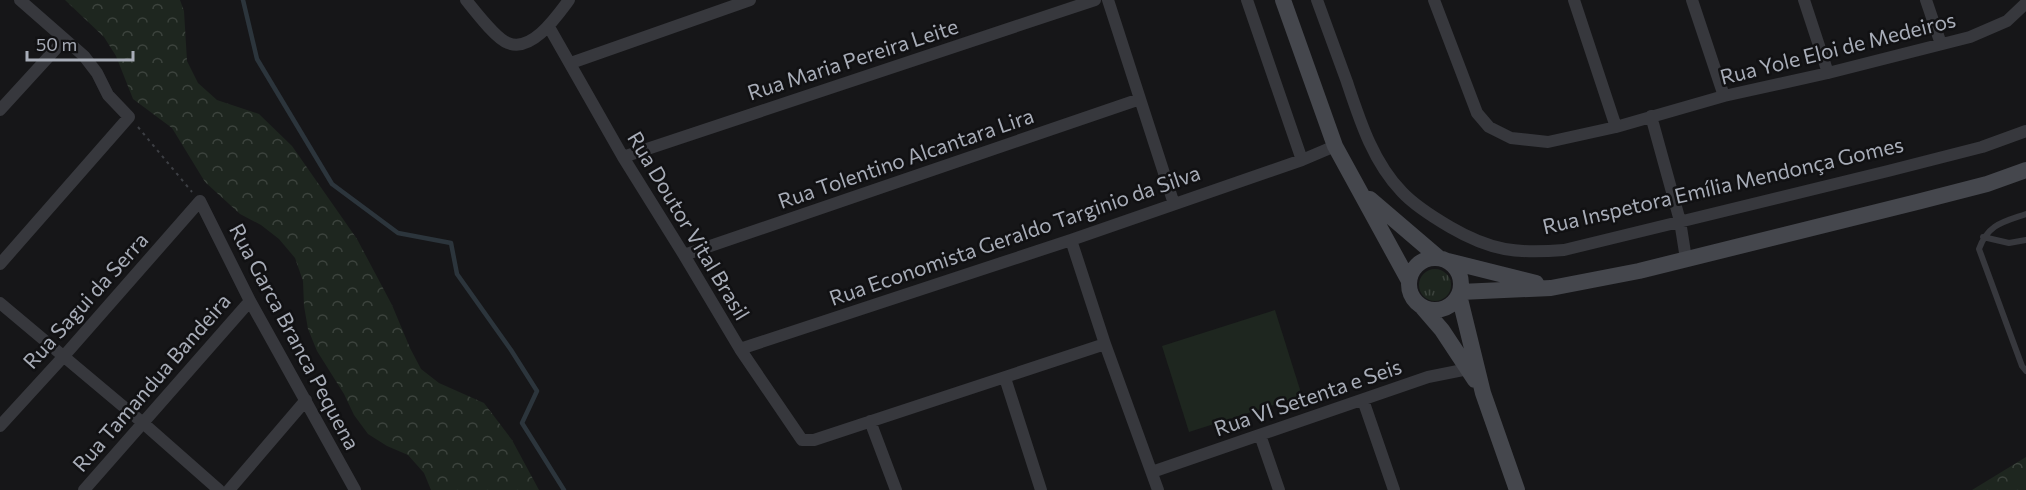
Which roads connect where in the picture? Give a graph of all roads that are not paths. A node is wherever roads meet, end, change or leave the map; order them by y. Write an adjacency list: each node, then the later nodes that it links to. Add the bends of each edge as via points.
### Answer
1 (20, 0): 17 (street)
2 (466, 0): 16 (street, via 507,43 523,44)
3 (568, 0): 16 (street)
4 (750, 0): 19 (street)
5 (1095, 0): 28 (street, Rua Maria Pereira Leite)
6 (1108, 0): 22 (street)
7 (1247, 0): 29 (street)
8 (1283, 0): 27 (main road)
9 (1317, 0): 35 (street, Rua Inspetora Emília Mendonça Gomes, via 1377,158 1402,193 1432,217 1467,237 1497,248 1529,253 1564,250)
10 (1434, 0): 25 (street, Rua Yole Eloi de Medeiros, via 1477,113 1489,127 1511,138 1548,142)
11 (1574, 0): 25 (street)
12 (1692, 0): 21 (street)
13 (1804, 0): 20 (street)
14 (1926, 0): 18 (street)
15 (2026, 3): 18 (street, Rua Yole Eloi de Medeiros, via 2007,21)
16 (549, 27): 19 (street, Rua Doutor Vital Brasil)
17 (64, 40): 23 (street); 42 (street, via 84,56 108,94 129,117)
18 (1941, 44): 20 (street, Rua Yole Eloi de Medeiros)
19 (571, 63): 28 (street, Rua Doutor Vital Brasil)
20 (1828, 73): 21 (street, Rua Yole Eloi de Medeiros)
21 (1724, 96): 24 (street, Rua Yole Eloi de Medeiros)
22 (1140, 99): 33 (street); 39 (street, Rua Tolentino Alcantara Lira)
23 (0, 110)
24 (1651, 116): 25 (street, Rua Yole Eloi de Medeiros); 35 (street)
25 (1616, 127)
26 (2026, 131): 35 (street, Rua Inspetora Emília Mendonça Gomes, via 1898,169)
27 (1335, 146): 29 (street); 31 (main road)
28 (623, 158): 39 (street, Rua Doutor Vital Brasil)
29 (1302, 160): 33 (street, Rua Economista Geraldo Targinio da Silva)
30 (2026, 170): 41 (main road, via 1987,184)
31 (1362, 193): 40 (main road); 43 (main road)
32 (200, 201): 46 (street, Rua Garca Branca Pequena); 51 (street, Rua Sagui da Serra)
33 (1174, 204): 37 (street, Rua Economista Geraldo Targinio da Silva)
34 (2026, 214): 36 (lane, via 1996,225)
35 (1680, 221): 41 (street)
36 (1983, 237): 38 (lane, via 2009,243); 52 (lane, via 1979,249)
37 (1071, 240): 49 (street); 50 (street, Rua Economista Geraldo Targinio da Silva)
38 (2026, 240)
39 (684, 255): 50 (street, Rua Doutor Vital Brasil)
40 (1442, 259): 43 (main road, via 1431,258 1419,264); 44 (main road); 45 (main road, via 1455,266 1460,276)
41 (1686, 259): 44 (main road)
42 (0, 264)
43 (1409, 281): 48 (main road, via 1412,297)
44 (1551, 288): 45 (main road)
45 (1460, 294): 48 (main road, via 1444,309); 53 (main road)
46 (250, 301): 55 (street, Rua Garca Branca Pequena); 58 (street, Rua Tamandua Bandeira)
47 (0, 303): 51 (street)
48 (1423, 308): 53 (main road)
49 (1105, 344): 54 (street); 61 (street)
50 (740, 349): 57 (street, Rua Doutor Vital Brasil, via 802,441)
51 (64, 356): 58 (street); 59 (street, Rua Sagui da Serra)
52 (2026, 371)
53 (1473, 372): 56 (street, Rua VI Setenta e Seis, via 1463,369 1428,377); 71 (main road)
54 (1005, 378): 57 (street); 67 (street)
55 (306, 400): 64 (street); 65 (street, Rua Garca Branca Pequena)
56 (1363, 400): 60 (street, Rua VI Setenta e Seis); 70 (street)
57 (870, 421): 66 (street)
58 (143, 423): 62 (street, Rua Tamandua Bandeira); 63 (street)
59 (0, 426)
60 (1260, 435): 61 (street, Rua VI Setenta e Seis); 69 (street)
61 (1152, 472): 68 (street)
62 (84, 490)
63 (219, 490)
64 (229, 490)
65 (355, 490)
66 (896, 490)
67 (1041, 490)
68 (1158, 490)
69 (1279, 490)
70 (1394, 490)
71 (1517, 490)

